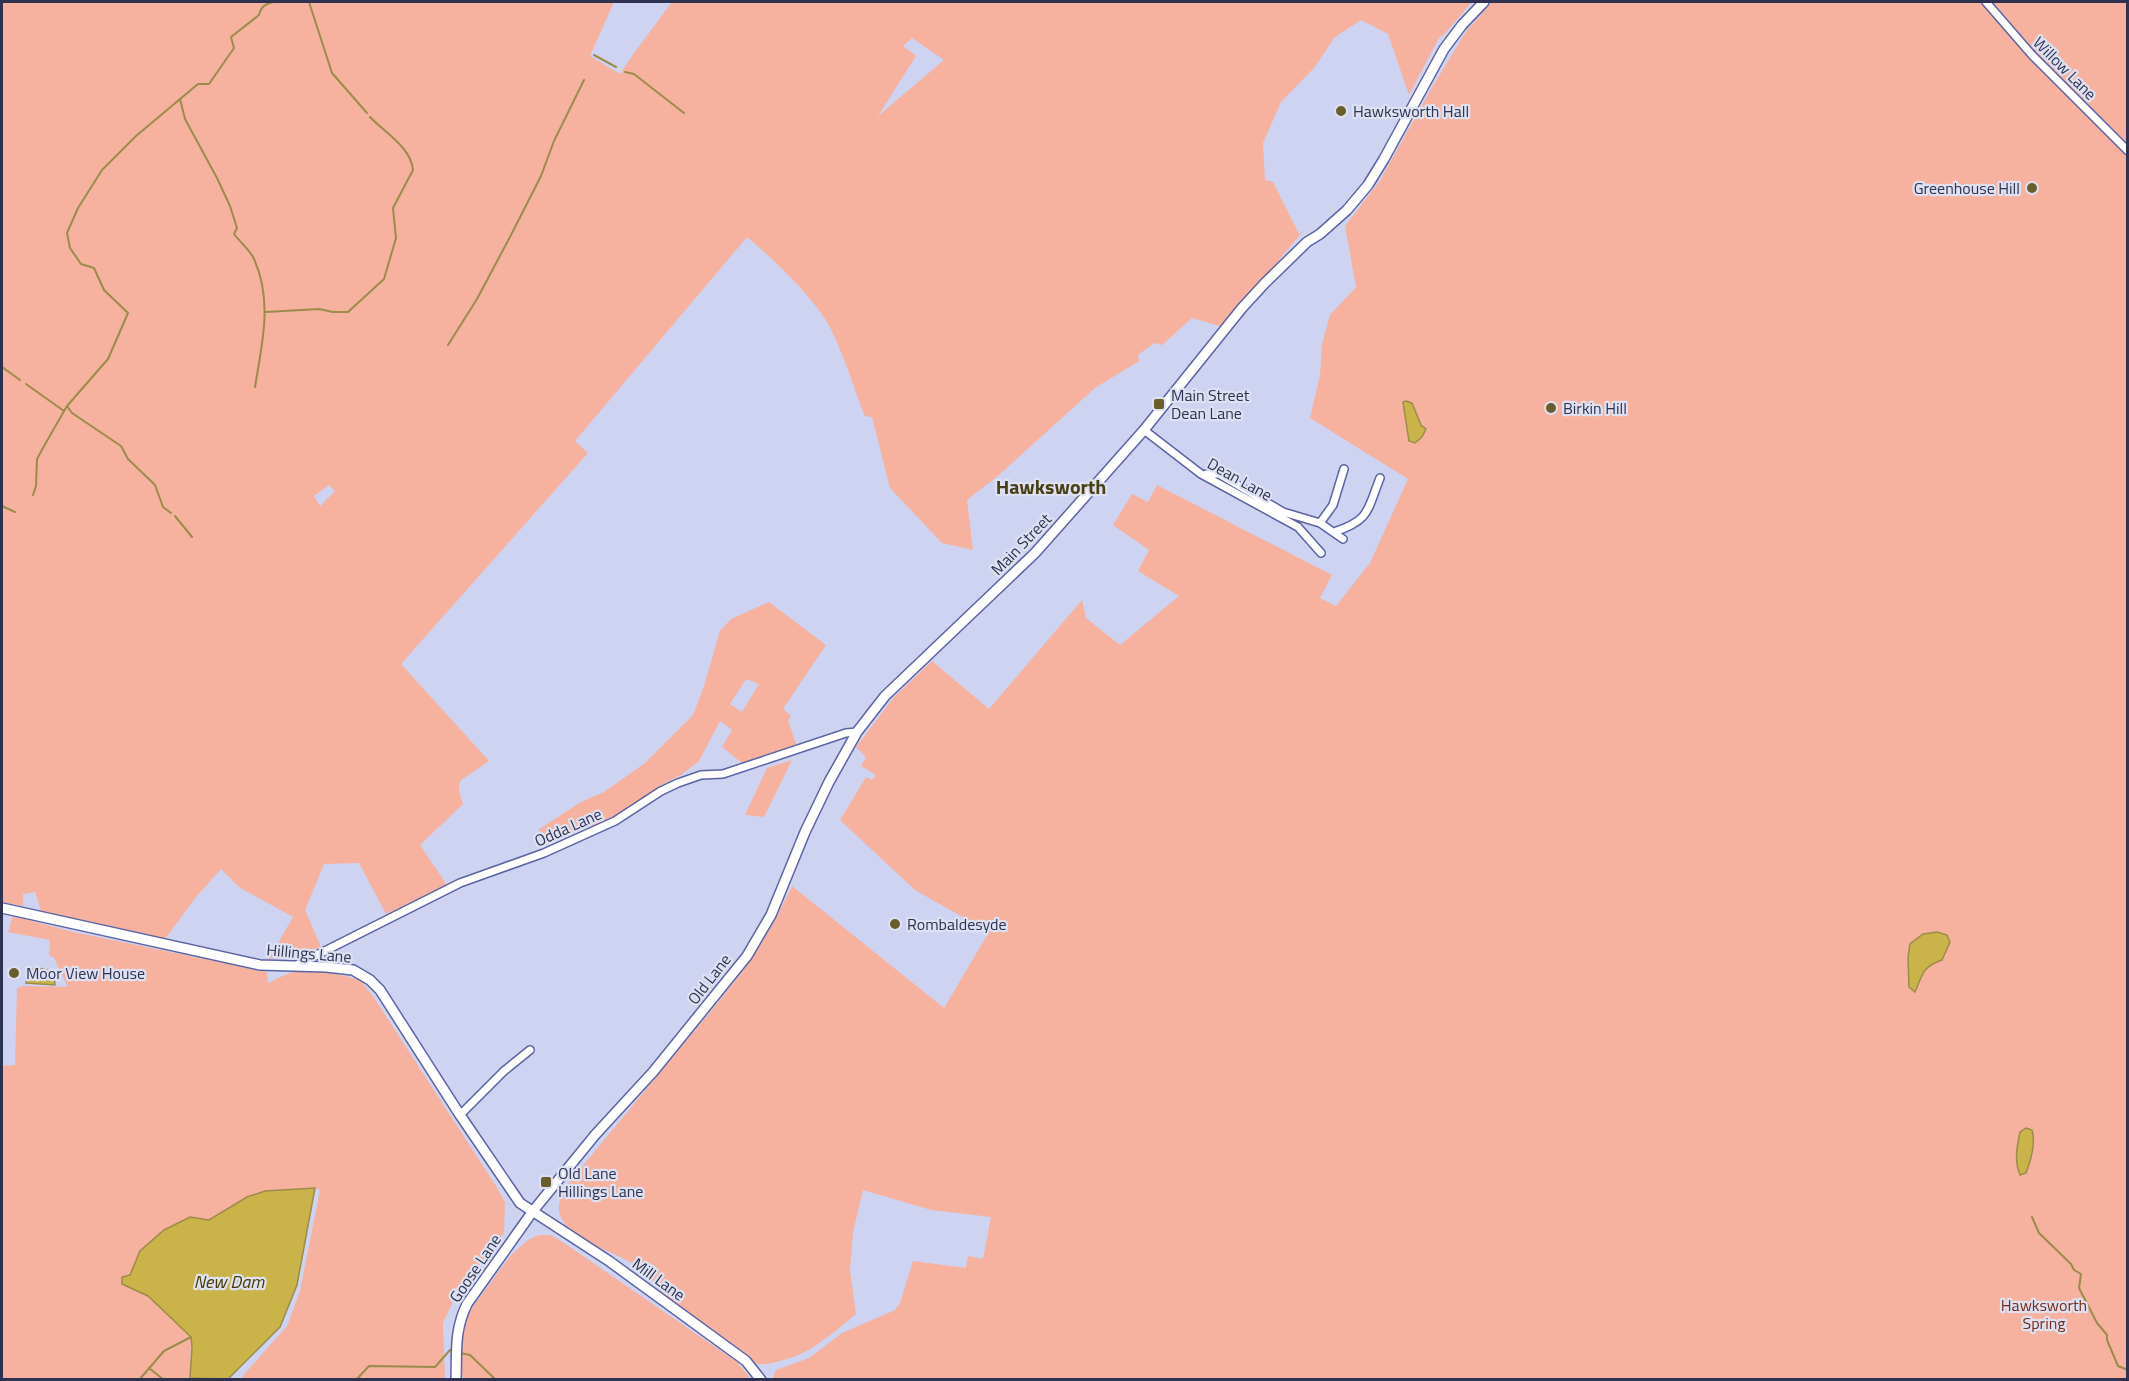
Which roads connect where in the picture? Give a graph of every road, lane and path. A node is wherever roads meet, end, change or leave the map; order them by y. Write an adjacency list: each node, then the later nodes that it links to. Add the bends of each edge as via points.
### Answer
1 (1484, 2): 4 (street, Main Street, via 1444,49 1368,185 1347,210 1307,242 1242,308)
2 (1986, 2): 3 (street, Willow Lane, via 2032,55)
3 (2127, 151)
4 (1144, 430): 6 (street, Dean Lane); 12 (street, Main Street, via 1035,554 885,696)
5 (1344, 469): 8 (street, via 1333,505)
6 (1201, 474): 8 (street, via 1219,474 1283,512); 11 (street, Dean Lane, via 1298,527)
7 (1380, 478): 9 (street, via 1364,517)
8 (1320, 523): 9 (street)
9 (1334, 532): 10 (street)
10 (1343, 539)
11 (1321, 553)
12 (857, 732): 14 (street, Odda Lane, via 723,774 701,775 678,783 615,821 544,853 460,883); 17 (street, Old Lane, via 805,832 771,915 747,956)
13 (2, 908): 14 (street, Hillings Lane, via 260,965)
14 (295, 966): 16 (street, Hillings Lane, via 353,970 370,980)
15 (530, 1050): 16 (street)
16 (460, 1115): 17 (street, Hillings Lane, via 519,1203)
17 (533, 1211): 18 (street, Goose Lane, via 459,1319); 19 (street, Mill Lane, via 746,1360)
18 (456, 1380)
19 (762, 1380)

